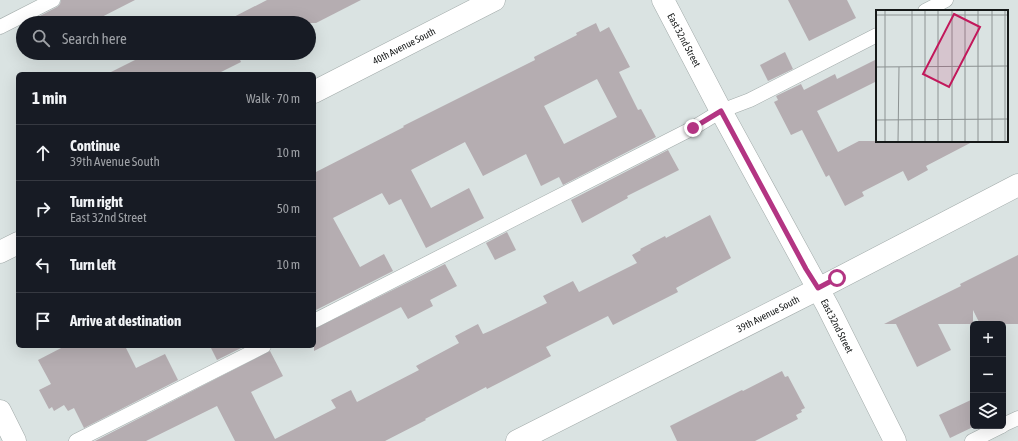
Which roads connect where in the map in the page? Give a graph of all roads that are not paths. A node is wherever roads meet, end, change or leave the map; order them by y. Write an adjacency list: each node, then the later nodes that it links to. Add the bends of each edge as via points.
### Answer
1 (53, 0): 6 (lane)
2 (494, 0): 10 (street, 40th Avenue South)
3 (663, 0): 11 (street, East 32nd Street)
4 (946, 0): 5 (lane)
5 (927, 10)
6 (22, 16)
7 (16, 19): 8 (lane)
8 (0, 27)
9 (876, 36): 11 (lane, via 750,100)
10 (316, 91)
11 (721, 111): 15 (street, East 32nd Street); 16 (lane, via 679,136)
12 (1018, 185): 15 (street, 39th Avenue South)
13 (16, 244): 14 (street)
14 (0, 252)
15 (818, 288): 24 (street, 39th Avenue South); 25 (street, East 32nd Street)
16 (316, 320)
17 (260, 348): 23 (lane)
18 (0, 411): 22 (street)
19 (1018, 418): 20 (lane)
20 (1006, 424)
21 (996, 429): 26 (lane)
22 (15, 441)
23 (76, 441)
24 (517, 441)
25 (895, 441)
26 (972, 441)

